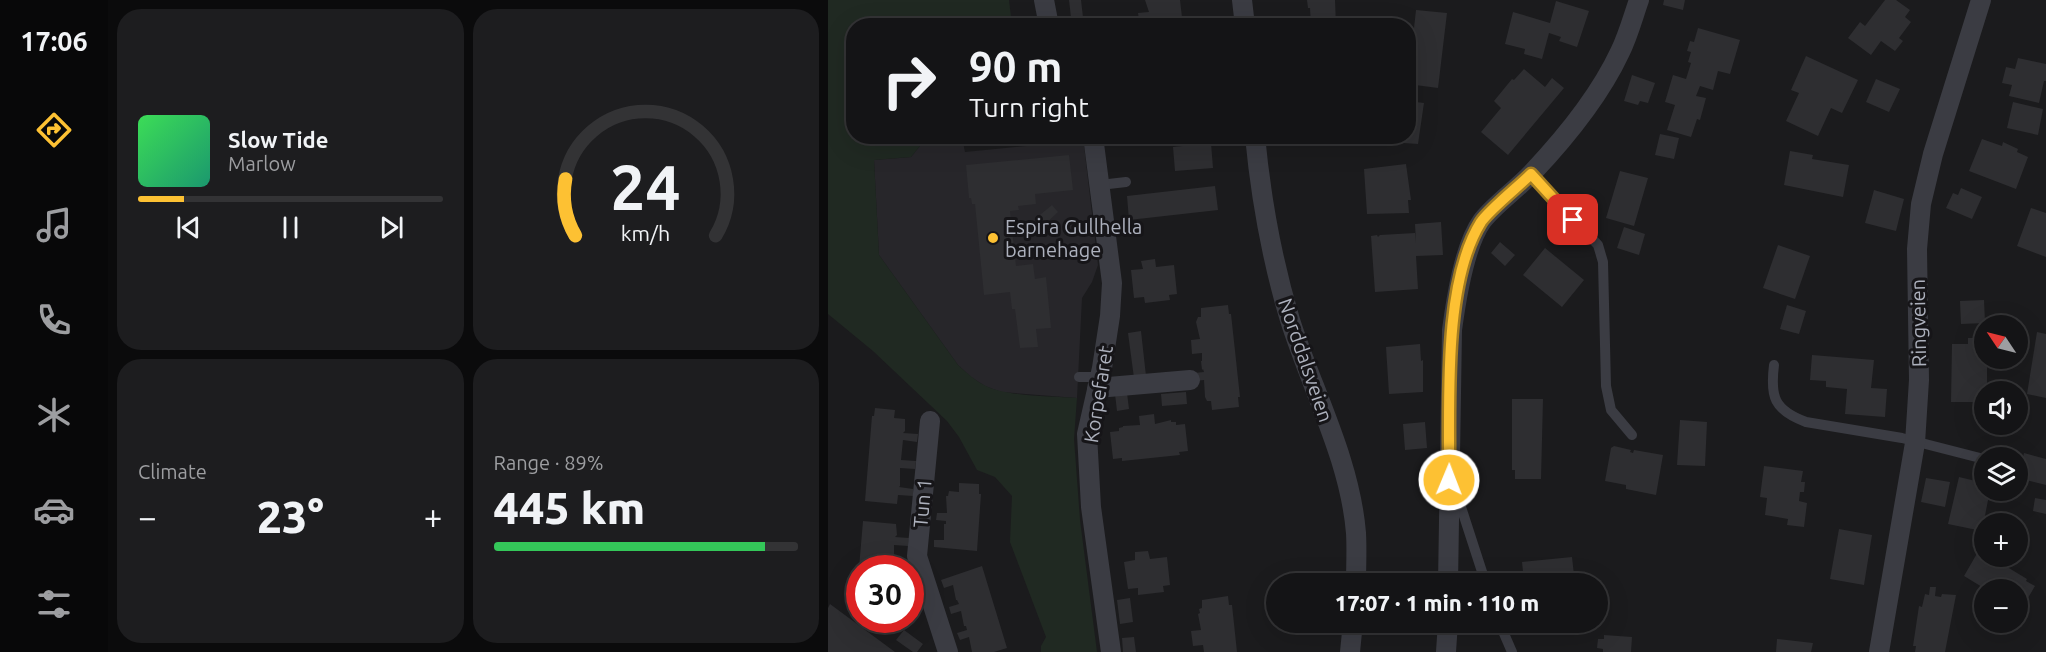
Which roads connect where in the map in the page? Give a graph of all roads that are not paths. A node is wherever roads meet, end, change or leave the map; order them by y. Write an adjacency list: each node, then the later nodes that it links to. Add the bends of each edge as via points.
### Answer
1 (1044, 0): 5 (street)
2 (1242, 0): 6 (street)
3 (1639, 0): 9 (street, via 1621,51 1600,89)
4 (1981, 0): 18 (street, Ringveien, via 1921,204)
5 (1047, 18)
6 (1244, 18)
7 (1094, 144): 11 (street, Korpefaret)
8 (1256, 144): 21 (street, Norddalsveien, via 1278,277 1349,491 1356,533)
9 (1531, 174): 17 (lane, via 1598,245 1604,262 1606,386 1611,410); 20 (street, via 1482,221 1467,255 1452,330)
10 (1126, 182): 11 (lane)
11 (1100, 185): 15 (street, Korpefaret, via 1112,283)
12 (1773, 365): 18 (lane, via 1772,391 1776,402 1794,417)
13 (1079, 377): 15 (lane)
14 (1190, 380): 15 (street)
15 (1098, 383): 28 (street, Korpefaret, via 1087,434 1091,507)
16 (930, 421): 27 (street, Tun 1, via 917,556)
17 (1632, 435)
18 (1915, 442): 19 (lane); 32 (street, Ringveien)
19 (1974, 457)
20 (1449, 501): 22 (street); 23 (lane, via 1461,507)
21 (1356, 573)
22 (1448, 573)
23 (1482, 573)
24 (1352, 633): 29 (street)
25 (1447, 633): 30 (street)
26 (1504, 633): 31 (lane)
27 (948, 652)
28 (1111, 652)
29 (1350, 652)
30 (1446, 652)
31 (1512, 652)
32 (1879, 652)

